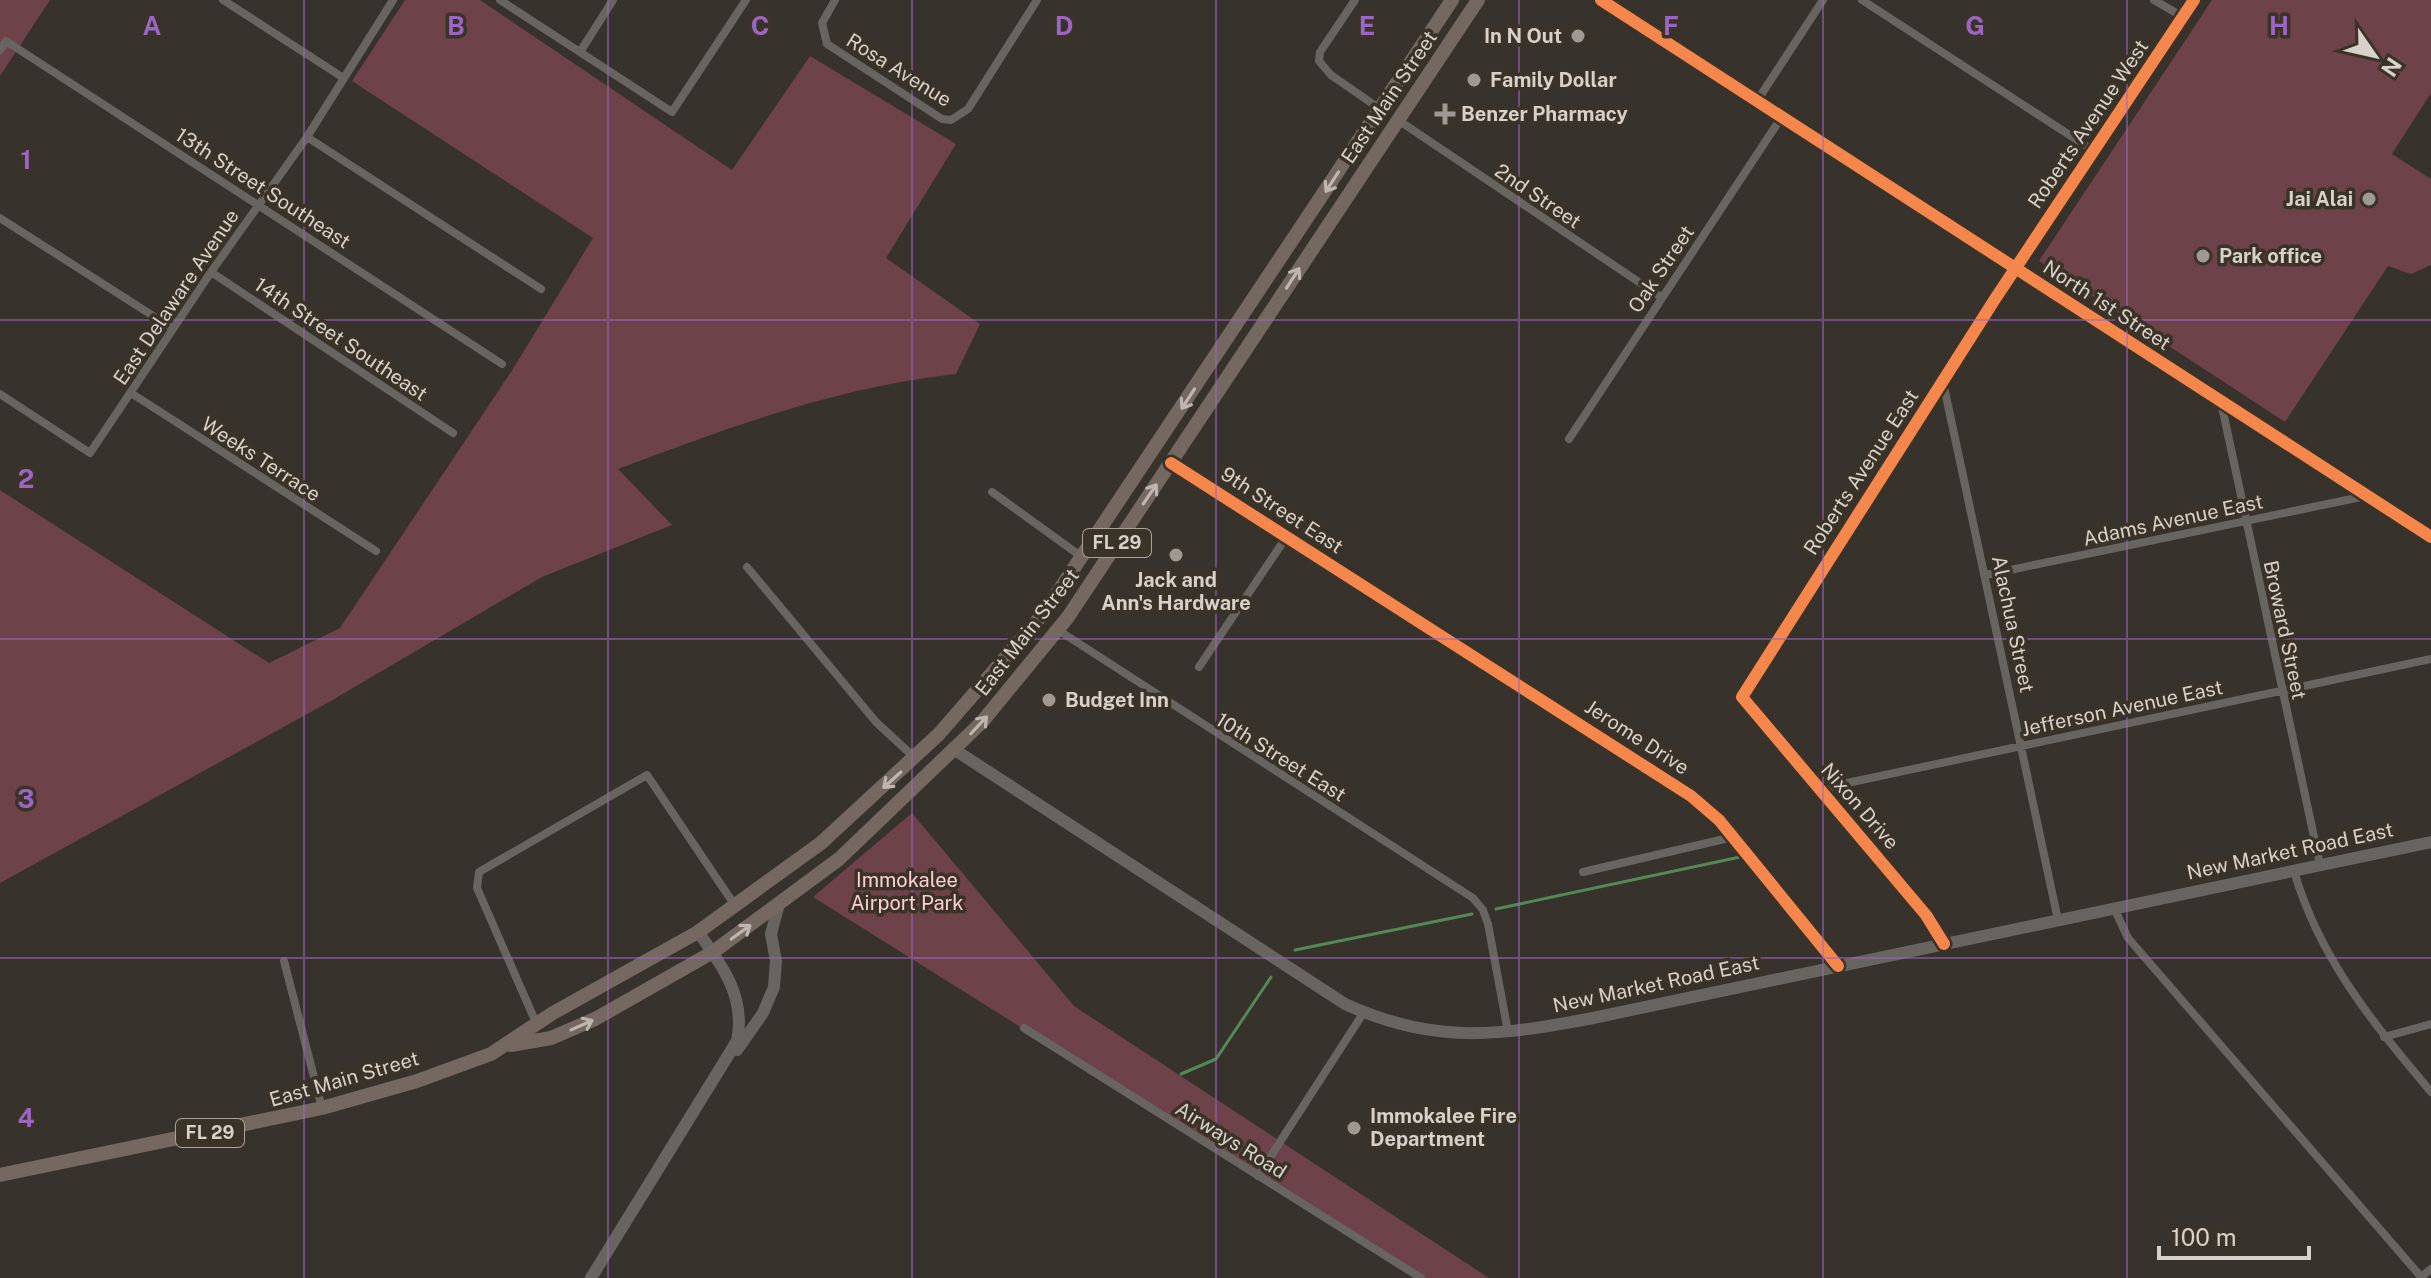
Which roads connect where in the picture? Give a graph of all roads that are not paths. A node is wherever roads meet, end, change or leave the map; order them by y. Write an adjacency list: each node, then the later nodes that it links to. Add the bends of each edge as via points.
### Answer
1 (223, 0): 19 (street)
2 (393, 0): 19 (street, East Delaware Avenue)
3 (500, 0): 18 (street)
4 (613, 0): 18 (street)
5 (746, 0): 18 (street, via 672,112)
6 (835, 0): 7 (street, Rosa Avenue, via 822,23 827,44 951,120 968,109)
7 (1037, 0)
8 (1355, 0): 21 (street, via 1319,61)
9 (1452, 0): 21 (highway, East Main Street / FL 29)
10 (1478, 0): 23 (highway, East Main Street / FL 29)
11 (1601, 0): 20 (street, North 1st Street)
12 (1823, 0): 20 (street)
13 (1862, 0): 25 (street)
14 (2154, 0): 16 (street)
15 (2194, 0): 16 (street, Roberts Avenue West)
16 (2183, 17): 25 (street, Roberts Avenue West)
17 (0, 50): 26 (street, 13th Street Southeast, via 6,41)
18 (580, 52)
19 (342, 77): 24 (street, East Delaware Avenue)
20 (1757, 101): 22 (street, North 1st Street)
21 (1380, 109): 23 (highway); 40 (highway, East Main Street / FL 29, one-way to 40)
22 (1781, 118): 28 (street, North 1st Street); 31 (street, Oak Street)
23 (1398, 120): 31 (street, 2nd Street); 41 (highway, East Main Street / FL 29, one-way to 23)
24 (307, 137): 26 (street, East Delaware Avenue); 30 (street)
25 (2094, 151): 28 (street, Roberts Avenue West)
26 (259, 204): 29 (street, East Delaware Avenue); 33 (street, 13th Street Southeast)
27 (0, 218): 32 (street)
28 (2015, 270): 34 (street, Roberts Avenue East); 37 (street, North 1st Street)
29 (211, 272): 32 (street, East Delaware Avenue); 38 (street, 14th Street Southeast)
30 (541, 289)
31 (1661, 297): 39 (street, Oak Street)
32 (172, 328): 35 (street, East Delaware Avenue)
33 (502, 364)
34 (1943, 382): 50 (street, Alachua Street); 56 (street, Roberts Avenue East)
35 (131, 393): 36 (street, East Delaware Avenue, via 90,453); 47 (street, Weeks Terrace)
36 (0, 394)
37 (2221, 402): 43 (street, North 1st Street); 44 (street, Broward Street)
38 (453, 433)
39 (1569, 439)
40 (1154, 450): 41 (highway); 48 (highway, East Main Street / FL 29)
41 (1171, 463): 45 (street, 9th Street East); 52 (highway, East Main Street / FL 29, one-way to 41)
42 (992, 492): 48 (street)
43 (2366, 496): 44 (street, Adams Avenue East); 46 (street, North 1st Street)
44 (2246, 520): 50 (street, Adams Avenue East); 55 (street, Broward Street)
45 (1287, 536): 51 (street, 9th Street East); 54 (street)
46 (2431, 537)
47 (376, 551)
48 (1083, 557): 57 (highway, East Main Street / FL 29, via 1019,644)
49 (747, 567): 60 (street, via 876,722)
50 (1986, 575): 58 (street, Alachua Street)
51 (1371, 591): 62 (street, Jerome Drive, via 1691,796)
52 (1058, 630): 59 (highway, East Main Street / FL 29, one-way to 52); 80 (street, 10th Street East, via 1473,898 1484,913)
53 (2431, 659): 55 (street, Jefferson Avenue East)
54 (1199, 667)
55 (2282, 690): 58 (street, Jefferson Avenue East); 64 (street, Broward Street)
56 (1742, 697): 61 (street, Nixon Drive)
57 (939, 734): 59 (highway); 60 (highway, East Main Street / FL 29)
58 (2023, 745): 61 (street, Jefferson Avenue East, via 1833,786); 70 (street, Alachua Street)
59 (955, 750): 67 (highway, East Main Street / FL 29, via 868,833); 76 (main road, New Market Road East, via 1313,985)
60 (915, 758): 68 (highway, East Main Street / FL 29, one-way to 68, via 843,825)
61 (1822, 793): 72 (street, Nixon Drive, via 1926,915)
62 (1733, 837): 66 (street); 75 (street, Jerome Drive)
63 (2431, 842): 64 (main road, New Market Road East)
64 (2320, 865): 65 (main road, New Market Road East)
65 (2294, 871): 69 (main road, New Market Road East); 81 (street, via 2304,905 2336,970)
66 (1583, 872)
67 (779, 904): 73 (highway, East Main Street / FL 29, one-way to 67); 84 (main road, via 771,934 776,976 771,998)
68 (736, 908): 71 (highway, East Main Street / FL 29); 77 (street, via 647,775 479,872 477,888)
69 (2114, 908): 70 (main road, New Market Road East); 92 (street, via 2128,938)
70 (2058, 920): 72 (main road, New Market Road East)
71 (698, 932): 73 (main road); 77 (highway, East Main Street / FL 29)
72 (1944, 944): 75 (main road, New Market Road East)
73 (713, 952): 82 (highway, East Main Street / FL 29, one-way to 73, via 595,1019); 84 (main road, via 731,981 740,1015 737,1041)
74 (284, 961): 86 (street)
75 (1838, 966): 80 (main road, New Market Road East)
76 (1364, 1012): 80 (main road, New Market Road East, via 1436,1032); 88 (street)
77 (536, 1023): 82 (street); 83 (highway, East Main Street / FL 29)
78 (2431, 1024): 81 (street)
79 (1024, 1028): 88 (street, Airways Road)
80 (1508, 1032)
81 (2384, 1037): 85 (street)
82 (544, 1040): 83 (highway, East Main Street / FL 29)
83 (507, 1046): 86 (highway, East Main Street / FL 29, via 417,1081)
84 (723, 1068): 90 (main road)
85 (2431, 1092)
86 (322, 1108): 87 (highway, East Main Street / FL 29)
87 (0, 1175)
88 (1258, 1176): 91 (street, Airways Road)
89 (2431, 1269): 92 (street)
90 (591, 1278)
91 (1421, 1278)
92 (2422, 1278)

